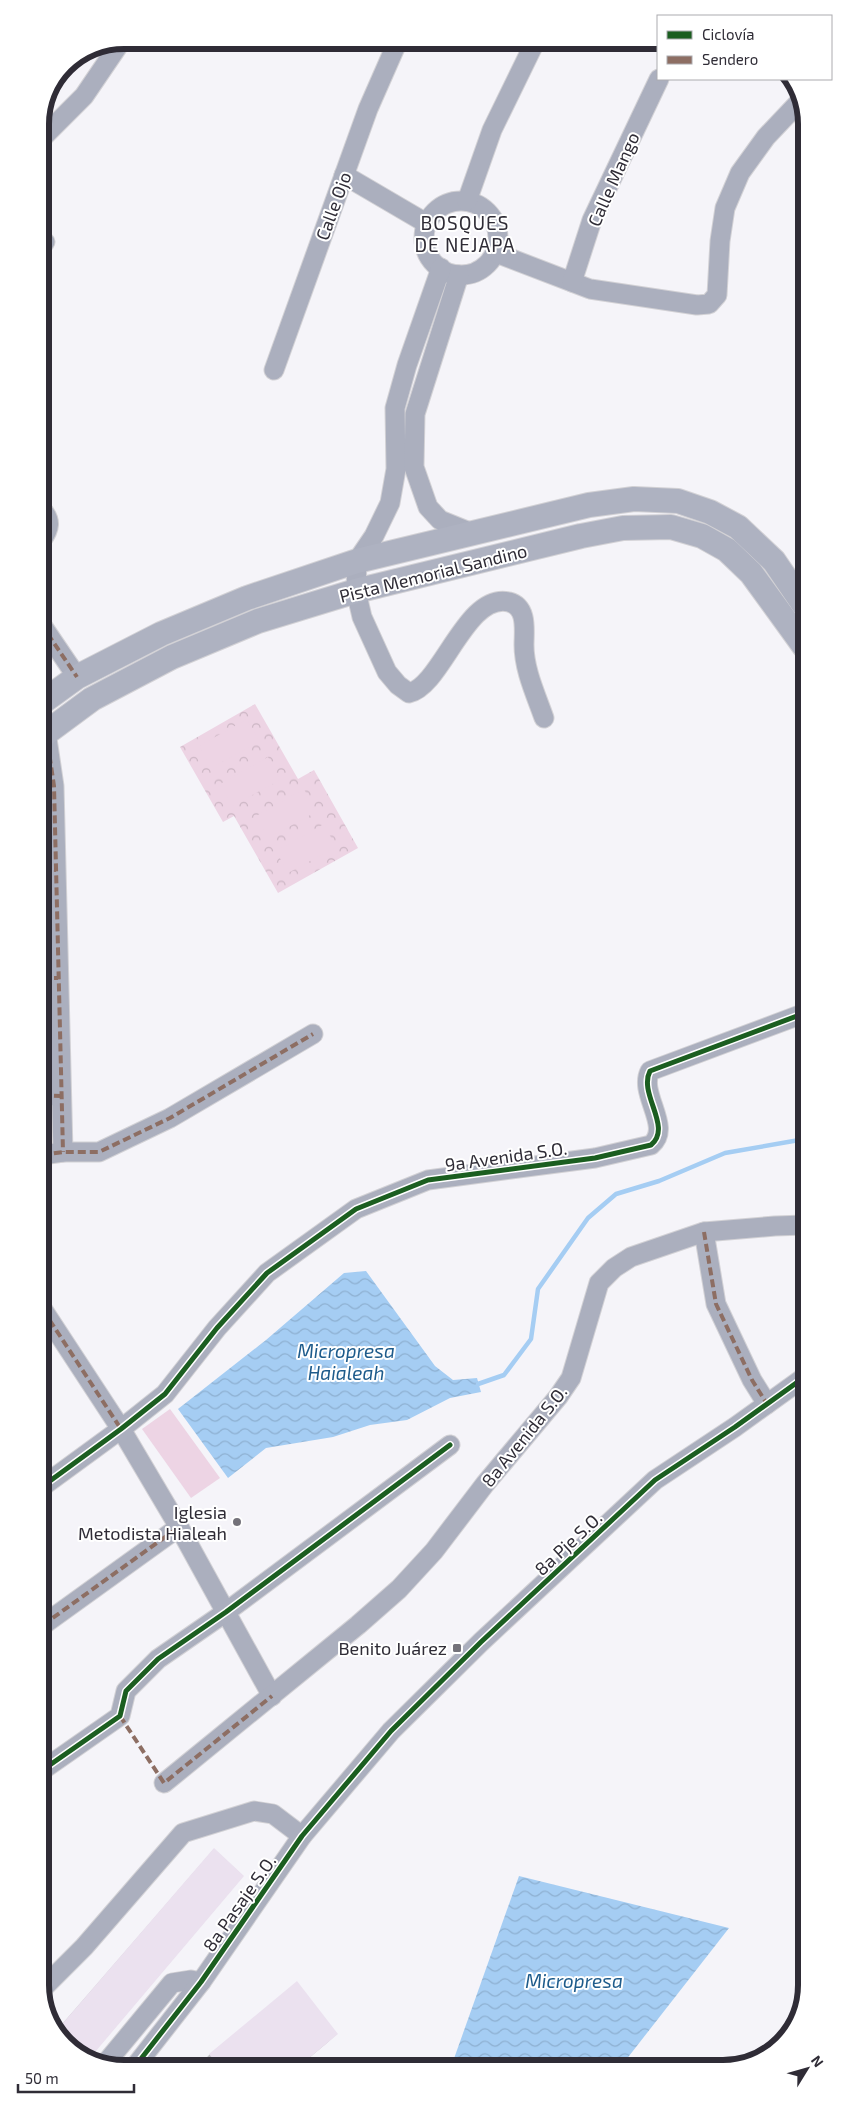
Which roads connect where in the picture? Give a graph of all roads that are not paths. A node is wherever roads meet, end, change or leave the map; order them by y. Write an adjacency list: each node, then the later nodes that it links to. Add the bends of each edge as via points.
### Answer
1 (116, 49): 6 (street, via 84,96)
2 (394, 49): 7 (street, Calle Ojo)
3 (532, 49): 8 (street, via 492,130)
4 (659, 80): 13 (street, Calle Mango, via 592,220)
5 (796, 106): 13 (street, via 766,137 740,173 725,208 717,295 709,304 590,289)
6 (49, 131)
7 (344, 175): 9 (street); 14 (street, Calle Ojo)
8 (467, 201): 9 (street, via 456,200 438,207); 10 (street, via 476,202 491,215 499,233)
9 (426, 222): 11 (street, via 423,242 431,260)
10 (496, 253): 12 (street, via 484,268 466,275); 13 (street)
11 (441, 268): 12 (street, via 446,273); 15 (street, via 395,408)
12 (459, 274): 15 (street, via 415,414)
13 (572, 282)
14 (274, 370)
15 (405, 468): 16 (street, via 428,508 440,520); 17 (street, via 374,536)
16 (472, 533): 17 (main road, Pista Memorial Sandino); 19 (main road, Pista Memorial Sandino, via 589,505 634,500 678,501 710,512 738,527 774,561)
17 (357, 561): 18 (street); 22 (main road, Pista Memorial Sandino, via 239,601 161,634)
18 (356, 591): 21 (main road, Pista Memorial Sandino, via 581,536 623,528 671,527 702,536 727,550 751,573); 24 (street, via 362,617 382,663 398,685 409,693 416,692 470,620 486,607 510,602 518,608 525,622 524,660); 25 (main road, Pista Memorial Sandino, via 258,621 172,657 92,699)
19 (798, 596)
20 (49, 636): 22 (street)
21 (798, 638)
22 (77, 677): 23 (main road, Pista Memorial Sandino)
23 (49, 695)
24 (544, 718)
25 (49, 730)
26 (49, 760): 27 (street, via 54,786)
27 (49, 870): 28 (street)
28 (50, 978): 32 (street)
29 (798, 1016): 40 (street, 9a Avenida S.O., via 650,1071 646,1086 659,1133 651,1145 595,1158 428,1180 356,1209 267,1273 217,1328 165,1394)
30 (313, 1034): 33 (street, via 170,1118 99,1152)
31 (49, 1096): 32 (street)
32 (61, 1096): 33 (street)
33 (63, 1152): 34 (street)
34 (49, 1153)
35 (798, 1225): 36 (street, 8a Avenida S.O.)
36 (704, 1232): 39 (street, via 716,1304); 46 (street, 8a Avenida S.O., via 631,1257 599,1283 570,1378 558,1397 434,1551 399,1589)
37 (49, 1319): 40 (street)
38 (798, 1386): 39 (street, 8a Pje S.O.)
39 (767, 1404): 47 (street, 8a Pje S.O., via 655,1480 481,1642)
40 (121, 1430): 42 (street, 9a Avenida S.O.); 43 (street)
41 (450, 1446): 44 (street)
42 (49, 1482)
43 (179, 1527): 44 (street); 45 (street)
44 (226, 1612): 46 (street); 48 (street, via 158,1659 126,1691 120,1716)
45 (49, 1621)
46 (272, 1696): 49 (street, 8a Avenida S.O.)
47 (371, 1755): 50 (street, 8a Pasaje S.O.)
48 (49, 1766)
49 (164, 1784)
50 (302, 1836): 51 (street, via 273,1814 254,1811 183,1833); 52 (street, 8a Pasaje S.O.)
51 (49, 1982)
52 (201, 1982): 53 (street, via 172,1983); 54 (street, 8a Pasaje S.O.)
53 (109, 2059)
54 (141, 2060)

